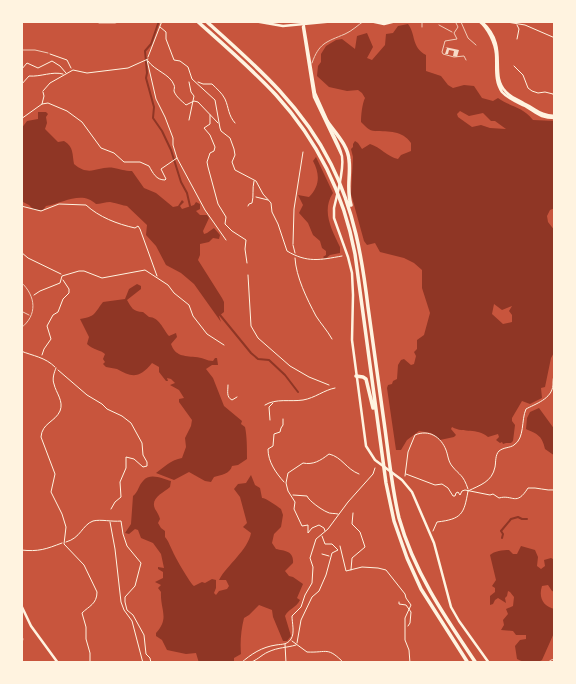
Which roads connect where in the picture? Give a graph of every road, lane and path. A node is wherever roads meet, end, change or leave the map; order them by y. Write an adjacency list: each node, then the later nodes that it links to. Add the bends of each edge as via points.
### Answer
1 (122, 21): 18 (street)
2 (162, 21): 20 (path)
3 (197, 21): 84 (highway, via 282,101 330,175 354,248)
4 (206, 21): 56 (highway, via 297,110 330,162)
5 (254, 21): 15 (main road)
6 (321, 21): 7 (main road); 16 (main road)
7 (335, 21)
8 (363, 21): 31 (street, via 323,44)
9 (370, 21): 10 (main road)
10 (396, 21)
11 (422, 21): 21 (street)
12 (457, 21): 22 (street); 25 (street)
13 (480, 21): 42 (main road, via 497,44 505,91 539,113)
14 (501, 21): 17 (path)
15 (266, 22): 16 (main road, via 282,26)
16 (303, 22): 31 (main road); 50 (main road, via 314,100)
17 (514, 22): 23 (path); 24 (path, via 519,29)
18 (99, 23)
19 (439, 24): 22 (street)
20 (160, 27): 28 (path); 36 (path, via 174,60 188,68)
21 (422, 27)
22 (454, 33): 29 (street, via 458,38 445,41 442,52)
23 (555, 38)
24 (516, 39)
25 (476, 45)
26 (21, 50): 27 (street)
27 (48, 53): 33 (path, via 67,60)
28 (148, 60): 33 (path, via 128,68 87,73); 39 (path, via 174,84 183,103); 49 (path, via 156,99 173,138)
29 (466, 60)
30 (514, 66): 38 (path, via 529,89)
31 (311, 69): 45 (main road)
32 (21, 70): 34 (path, via 27,63 38,68 52,61)
33 (73, 70): 34 (path)
34 (66, 74): 37 (path, via 29,76); 40 (path, via 43,90)
35 (189, 82): 39 (path)
36 (195, 82): 46 (path, via 215,100); 47 (path, via 212,84 220,92)
37 (21, 85)
38 (555, 98)
39 (194, 101): 41 (path); 44 (path)
40 (42, 104): 43 (path); 49 (path, via 73,114 101,148 124,162 149,166 161,180 166,179 161,169)
41 (210, 116): 46 (path); 60 (path, via 204,128 215,147 207,162 214,194 226,215 225,224 246,240)
42 (555, 117)
43 (21, 118)
44 (189, 120)
45 (327, 121): 50 (main road); 56 (highway, via 349,158)
46 (218, 123): 51 (path, via 234,149 235,170)
47 (235, 123)
48 (303, 152): 69 (path, via 293,245 309,301)
49 (174, 160): 57 (path)
50 (343, 162): 59 (main road, via 334,220)
51 (255, 180): 52 (path); 53 (path)
52 (253, 197): 53 (path); 55 (path)
53 (270, 200): 59 (path, via 289,252 319,261)
54 (21, 205): 63 (path, via 41,211 59,204 86,205 97,215 138,226)
55 (248, 206)
56 (351, 214): 124 (highway, via 401,525 419,571)
57 (226, 240)
58 (21, 252): 62 (path)
59 (347, 255): 75 (main road, via 353,282 351,333)
60 (247, 263)
61 (248, 275): 77 (path, via 251,326 258,338 290,366)
62 (62, 277): 63 (path, via 79,271 102,278 145,270); 65 (path, via 60,283); 72 (path, via 69,293 47,326 51,339)
63 (158, 277): 70 (path, via 189,305 207,334)
64 (21, 282): 65 (street)
65 (32, 296): 67 (street)
66 (21, 311): 67 (street)
67 (32, 316): 68 (street)
68 (21, 328)
69 (332, 339)
70 (224, 345)
71 (21, 351): 72 (path)
72 (42, 358): 73 (path)
73 (56, 368): 91 (path, via 127,420 142,443 147,466 126,457 121,497); 98 (path, via 53,383 61,409 41,435 55,474 51,492 66,527)
74 (555, 373): 89 (path, via 548,395 526,409 516,444 500,451 494,473)
75 (356, 376): 84 (highway, via 366,379); 96 (main road, via 368,452 408,486)
76 (228, 385): 79 (path, via 227,396)
77 (329, 386)
78 (335, 388): 80 (path, via 305,400)
79 (237, 397)
80 (275, 401): 81 (path); 83 (path, via 269,407)
81 (265, 405)
82 (283, 419): 87 (path, via 268,454)
83 (270, 420)
84 (377, 420): 123 (highway, via 393,516 409,564)
85 (375, 465): 93 (path, via 373,474)
86 (359, 474): 87 (path, via 329,454 290,470)
87 (286, 484): 90 (path)
88 (555, 490): 89 (path, via 531,487 519,499)
89 (468, 491): 89 (path, via 453,496 442,484 406,474 415,435 429,433 442,442); 96 (path, via 465,509 455,518 437,522)
90 (291, 494): 93 (path, via 307,496 326,512); 95 (path, via 308,533 318,525)
91 (111, 509)
92 (353, 513): 103 (path, via 352,524 365,548 352,558)
93 (339, 514): 95 (path)
94 (109, 520): 98 (path, via 94,520 76,538); 116 (path, via 121,602 132,621); 117 (path, via 121,521 127,546 141,563 125,601 144,635)
95 (325, 533): 97 (path)
96 (430, 533): 125 (main road, via 451,607)
97 (322, 536): 102 (path, via 325,544 338,549); 109 (path, via 316,539 310,556 312,583 292,616)
98 (64, 542): 100 (path, via 49,550); 115 (path, via 85,565 97,592 93,605 82,613)
99 (340, 546): 103 (path, via 346,571)
100 (21, 550)
101 (322, 554): 102 (path)
102 (330, 557): 110 (path, via 319,591 301,620)
103 (351, 571): 106 (path, via 362,567 386,570 405,594)
104 (399, 602): 106 (path)
105 (21, 605): 114 (main road)
106 (410, 610): 107 (path); 107 (path)
107 (406, 627): 122 (path)
108 (21, 634): 112 (street)
109 (290, 640): 110 (path); 111 (path)
110 (297, 643): 111 (path); 121 (path, via 307,652 330,652)
111 (285, 645): 118 (path, via 257,651); 119 (path); 120 (path)
112 (21, 647)
113 (555, 659): 126 (street)
114 (58, 663)
115 (90, 663)
116 (143, 663)
117 (151, 663)
118 (240, 663)
119 (248, 663)
120 (286, 663)
121 (344, 663)
122 (410, 663)
123 (468, 663)
124 (476, 663)
125 (489, 663)
126 (547, 663)

